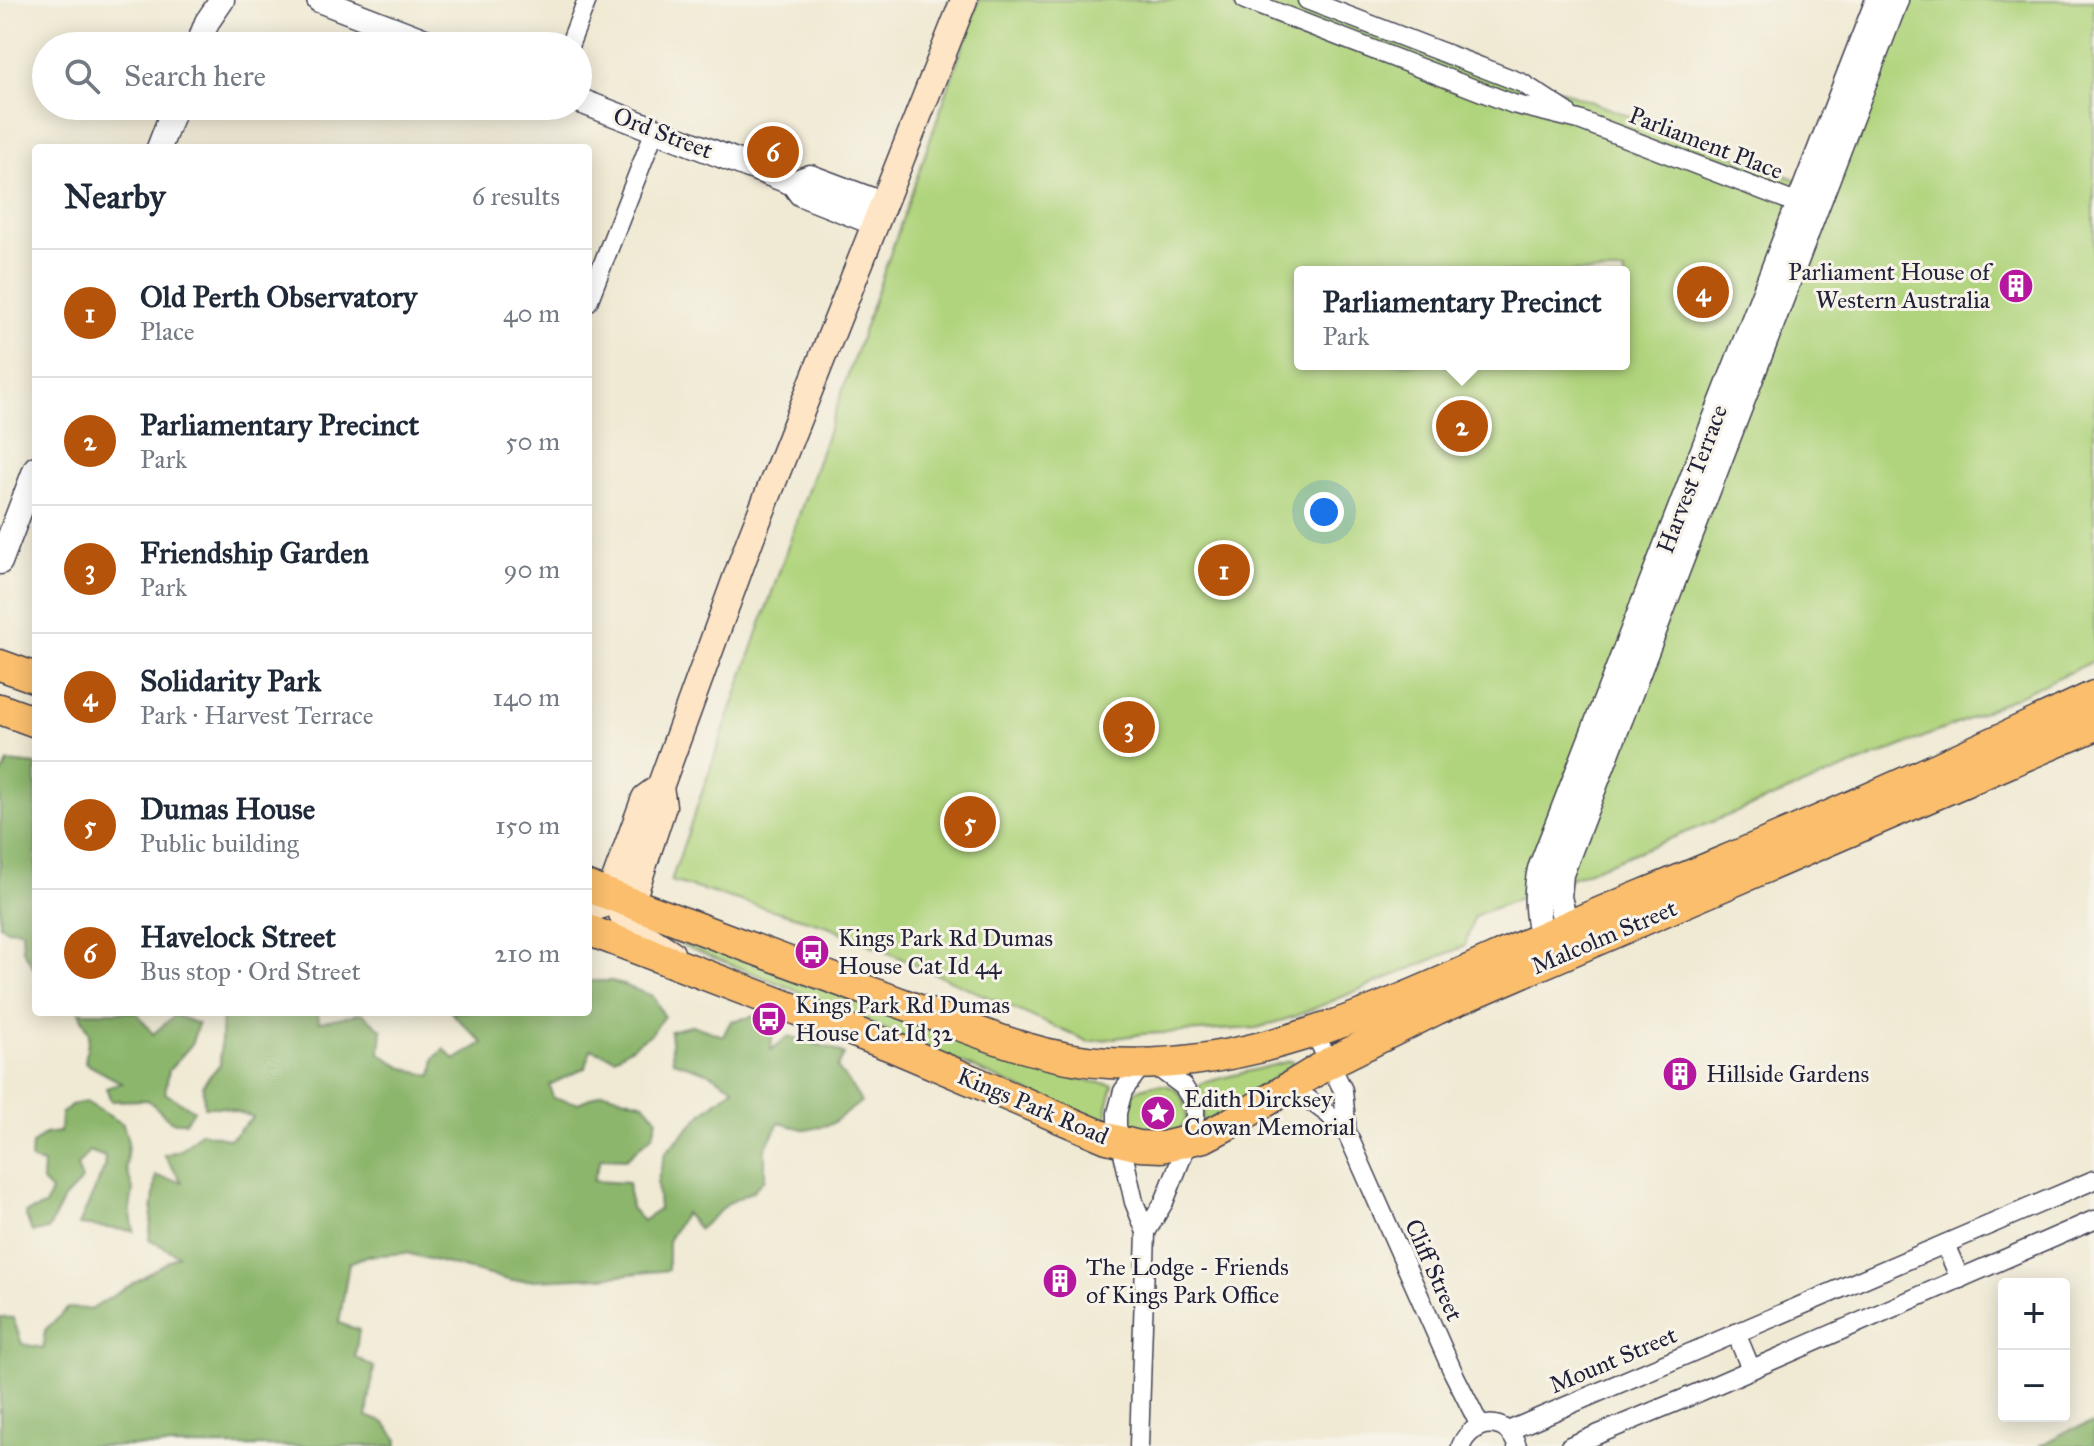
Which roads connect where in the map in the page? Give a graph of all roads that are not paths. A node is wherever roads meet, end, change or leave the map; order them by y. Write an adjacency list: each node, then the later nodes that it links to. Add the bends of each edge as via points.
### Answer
1 (222, 0): 9 (street)
2 (319, 0): 11 (street)
3 (587, 0): 12 (street)
4 (964, 0): 19 (main road)
5 (1245, 0): 15 (street, Parliament Place, via 1513,104)
6 (1307, 0): 15 (street, Parliament Place, via 1522,83)
7 (1878, 0): 18 (street, Harvest Terrace)
8 (1896, 0): 18 (street, Harvest Terrace)
9 (207, 11): 10 (street)
10 (202, 32)
11 (402, 32)
12 (574, 32)
13 (592, 105): 16 (street, Ord Street)
14 (170, 120): 17 (street)
15 (1579, 120): 18 (street, Parliament Place)
16 (655, 130): 19 (street, Ord Street, via 793,183 801,194); 20 (street)
17 (161, 144)
18 (1807, 207): 32 (street, Harvest Terrace, via 1540,869 1535,899)
19 (878, 213): 29 (main road, via 740,565 660,787 663,806)
20 (592, 292)
21 (32, 478): 22 (street)
22 (0, 562)
23 (0, 665): 24 (main road)
24 (32, 677)
25 (2094, 696): 32 (main road, Malcolm Street, via 1748,851)
26 (0, 709): 27 (main road)
27 (32, 721)
28 (2094, 726): 32 (main road, Malcolm Street)
29 (616, 891): 30 (main road); 33 (main road, via 629,925); 36 (main road, Kings Park Road, via 808,970 1021,1047 1071,1059)
30 (592, 906)
31 (592, 932): 33 (main road, Kings Park Road)
32 (1557, 944): 34 (main road, Malcolm Street); 35 (main road, Malcolm Street)
33 (707, 976): 39 (main road, Kings Park Road)
34 (1314, 1032): 35 (street, Cliff Street); 36 (main road, Malcolm Street, via 1246,1051)
35 (1329, 1063): 37 (main road, Malcolm Street); 38 (street, Cliff Street, via 1343,1090)
36 (1148, 1064): 39 (street, via 1118,1104); 40 (street, via 1183,1086 1195,1105)
37 (1278, 1094): 38 (street, Cliff Street, via 1308,1099); 40 (main road, Malcolm Street)
38 (1347, 1133): 48 (street, Cliff Street)
39 (1120, 1142): 40 (main road, Malcolm Street, via 1162,1147); 43 (street)
40 (1188, 1142): 43 (street)
41 (2094, 1180): 44 (street, Mount Street)
42 (2094, 1220): 45 (street)
43 (1146, 1232): 50 (street)
44 (1945, 1244): 45 (street); 46 (street, Mount Street)
45 (1960, 1279): 47 (street)
46 (1736, 1333): 47 (street); 49 (street, Mount Street)
47 (1751, 1369): 52 (street)
48 (1480, 1426): 49 (street, via 1500,1426); 51 (street)
49 (1513, 1439)
50 (1139, 1446)
51 (1461, 1446)
52 (1570, 1446)

